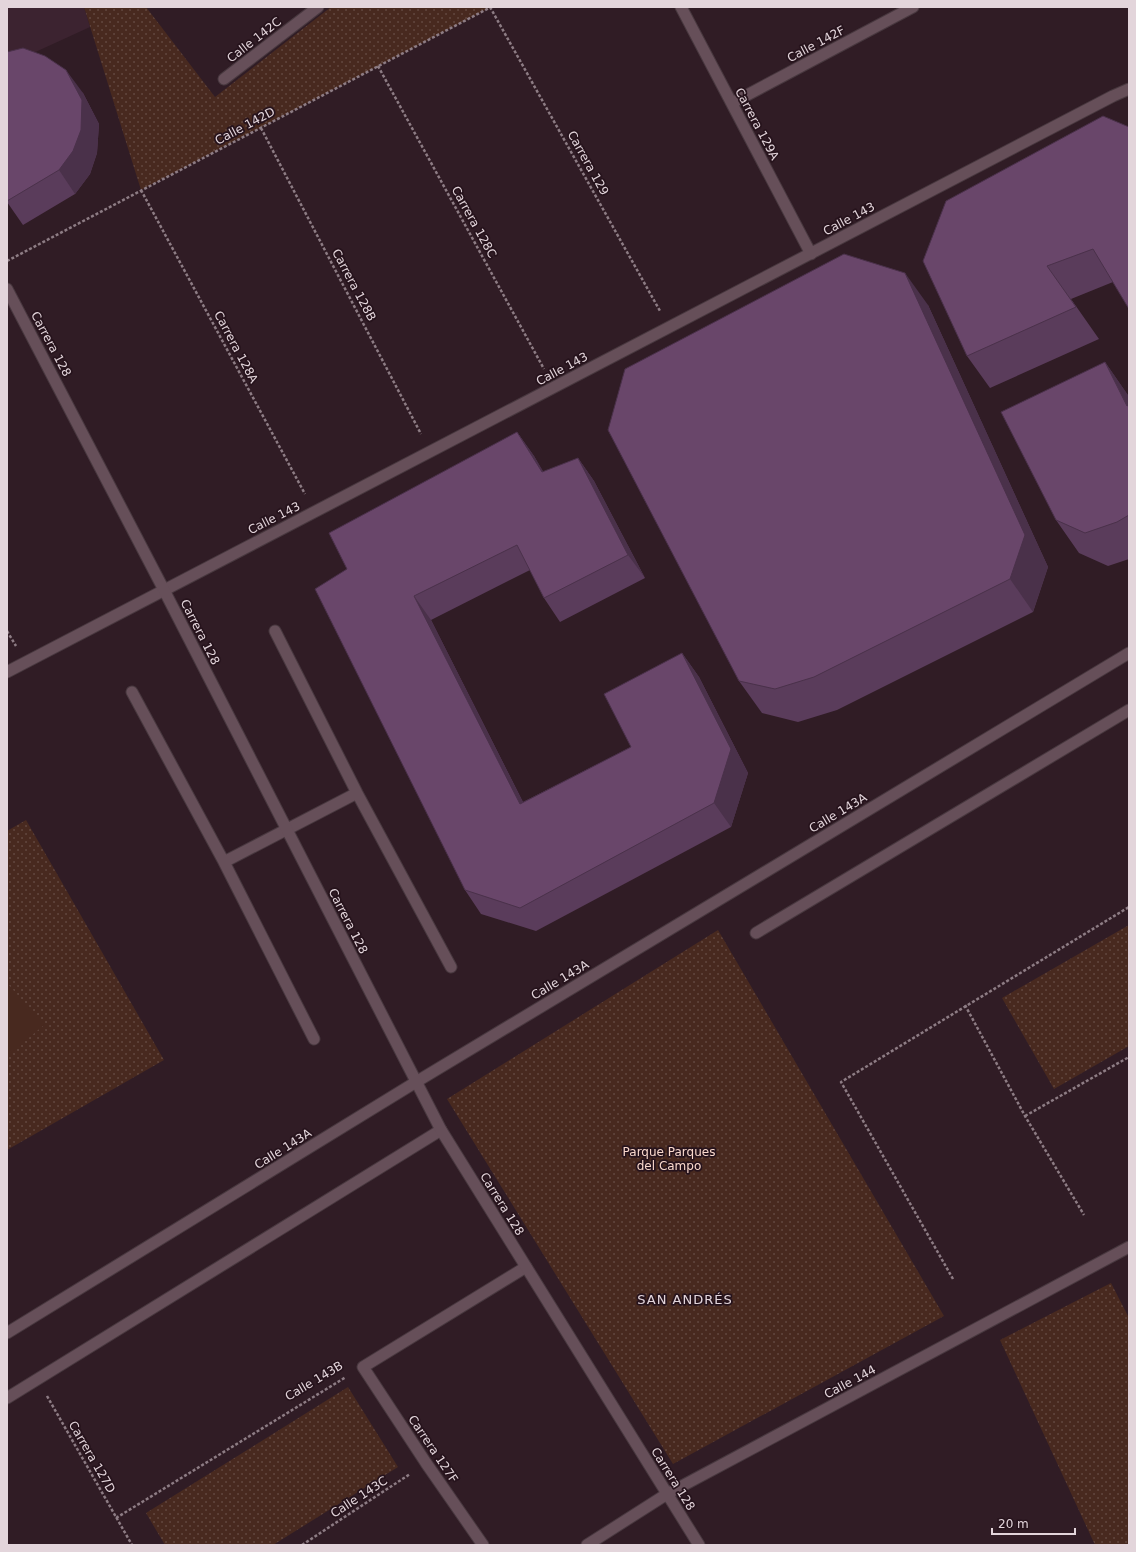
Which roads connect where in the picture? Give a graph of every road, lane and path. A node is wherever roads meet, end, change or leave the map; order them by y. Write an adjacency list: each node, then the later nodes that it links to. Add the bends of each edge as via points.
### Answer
1 (318, 7): 6 (street, Calle 142C)
2 (491, 7): 5 (path, Calle 142D); 14 (path, Carrera 129)
3 (681, 7): 8 (street, Carrera 129A)
4 (913, 7): 8 (street, Calle 142F)
5 (378, 66): 9 (path, Calle 142D); 15 (path, Carrera 128C)
6 (224, 79)
7 (1129, 89): 11 (street, Calle 143)
8 (732, 104): 11 (street, Carrera 129A)
9 (261, 128): 10 (path, Calle 142D); 16 (path, Carrera 128B)
10 (141, 190): 12 (path, Calle 142D); 17 (path, Carrera 128A)
11 (811, 254): 14 (street, Calle 143)
12 (7, 261)
13 (7, 289): 18 (street, Carrera 128)
14 (669, 327): 15 (street, Calle 143)
15 (554, 387): 16 (street, Calle 143)
16 (430, 452): 17 (street, Calle 143)
17 (315, 512): 18 (street, Calle 143)
18 (164, 590): 21 (street, Calle 143); 25 (street, Carrera 128)
19 (276, 631): 24 (street)
20 (1129, 653): 33 (street, Calle 143A)
21 (7, 672)
22 (132, 692): 26 (street)
23 (1129, 710): 28 (street)
24 (357, 793): 25 (street); 29 (street)
25 (286, 829): 26 (street); 33 (street, Carrera 128)
26 (224, 862): 31 (street)
27 (1129, 907): 30 (path)
28 (756, 933)
29 (451, 967)
30 (966, 1005): 34 (path); 39 (path, via 841,1082)
31 (314, 1039)
32 (1129, 1057): 34 (path)
33 (416, 1082): 35 (street, Carrera 128); 40 (street, Calle 143A)
34 (1024, 1116): 36 (path)
35 (441, 1130): 38 (street, Carrera 128); 42 (street)
36 (1084, 1215)
37 (1129, 1248): 45 (street, Calle 144)
38 (526, 1267): 41 (street, Calle 143B); 45 (street, Carrera 128)
39 (952, 1279)
40 (7, 1334)
41 (363, 1367): 44 (street, Carrera 127F); 46 (path, Calle 143B)
42 (37, 1378): 43 (street); 46 (path, Carrera 127D)
43 (7, 1398)
44 (426, 1463): 48 (path, Calle 143C); 49 (street, Carrera 127F)
45 (667, 1494): 50 (street, Calle 144); 51 (street, Carrera 128)
46 (116, 1518): 47 (path, Carrera 127D)
47 (132, 1545)
48 (302, 1545)
49 (483, 1545)
50 (587, 1545)
51 (699, 1545)

